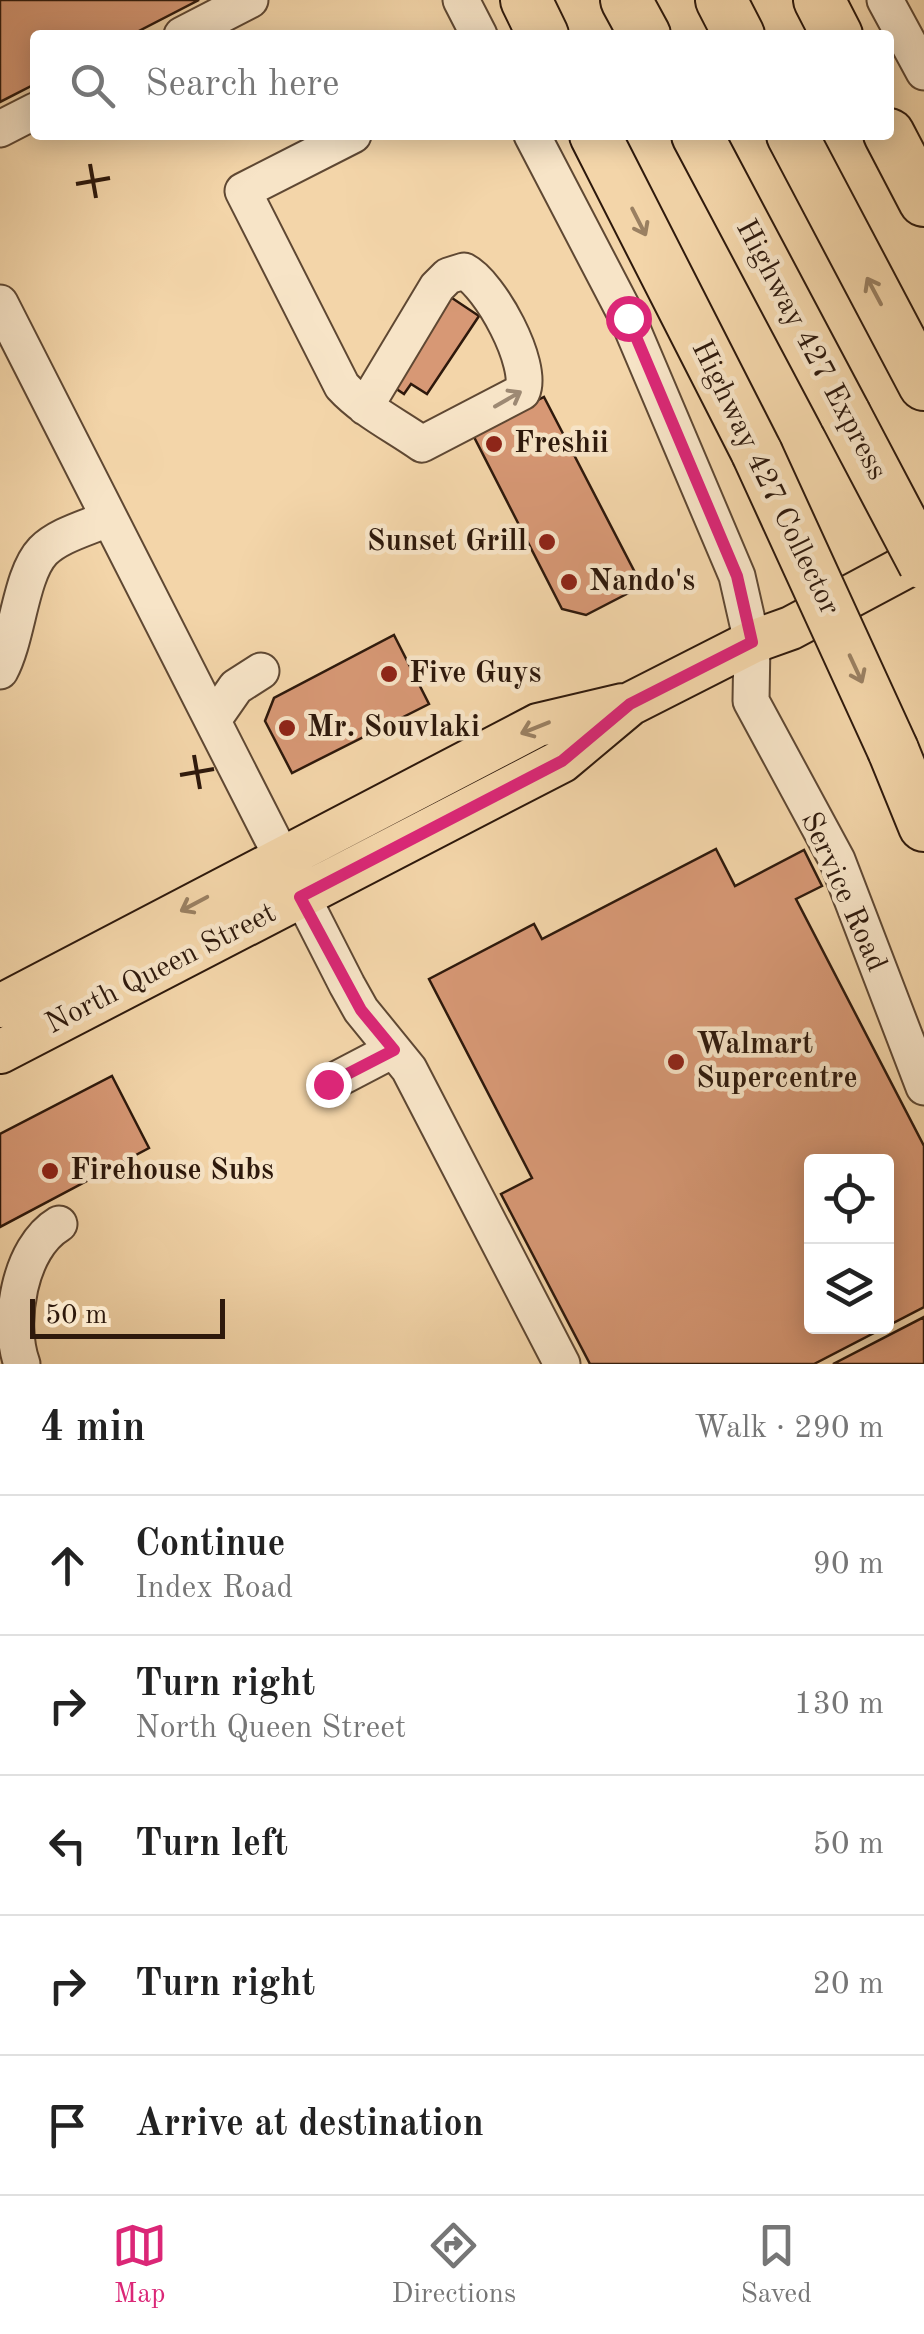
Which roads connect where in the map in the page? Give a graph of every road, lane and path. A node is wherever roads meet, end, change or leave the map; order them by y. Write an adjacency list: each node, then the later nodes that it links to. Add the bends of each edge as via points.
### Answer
1 (250, 0): 8 (street)
2 (461, 0): 9 (street)
3 (526, 0): 10 (highway)
4 (626, 0): 11 (highway)
5 (721, 0): 12 (highway)
6 (818, 0): 13 (highway)
7 (902, 11): 14 (street)
8 (192, 30)
9 (477, 30)
10 (541, 30)
11 (642, 30)
12 (737, 30)
13 (834, 30)
14 (924, 72)
15 (30, 114): 16 (street)
16 (0, 129)
17 (342, 140): 26 (street, via 243,191 342,386)
18 (535, 140): 29 (street, Service Road, via 628,318 737,576)
19 (598, 140): 34 (highway, Highway 427 Collector, one-way to 34, bridge, via 758,453)
20 (701, 140): 28 (highway, Highway 427 Express, bridge)
21 (795, 140): 25 (highway, one-way to 21)
22 (892, 140): 23 (highway)
23 (924, 201)
24 (0, 303): 27 (street)
25 (922, 381)
26 (365, 407): 26 (street, one-way to 26, via 422,444 522,392 526,368 480,279 464,271 437,286)
27 (107, 519): 30 (street, via 52,544 37,559); 33 (street)
28 (924, 560): 29 (main road, North Queen Street)
29 (752, 642): 32 (main road, North Queen Street); 41 (street, Service Road, via 752,701 836,860)
30 (0, 671)
31 (261, 671): 33 (street, via 236,688)
32 (630, 704): 35 (main road, North Queen Street, one-way to 35, via 538,725); 36 (main road, North Queen Street, via 562,761)
33 (212, 720): 35 (street)
34 (924, 826)
35 (281, 860): 36 (street); 37 (main road, North Queen Street, one-way to 37)
36 (300, 897): 38 (street, via 361,1010); 39 (main road, North Queen Street)
37 (0, 1006)
38 (394, 1050): 40 (street); 44 (street)
39 (0, 1052)
40 (328, 1084)
41 (924, 1086)
42 (59, 1224): 43 (street, via 46,1231 27,1264 14,1329)
43 (22, 1364)
44 (562, 1364)

